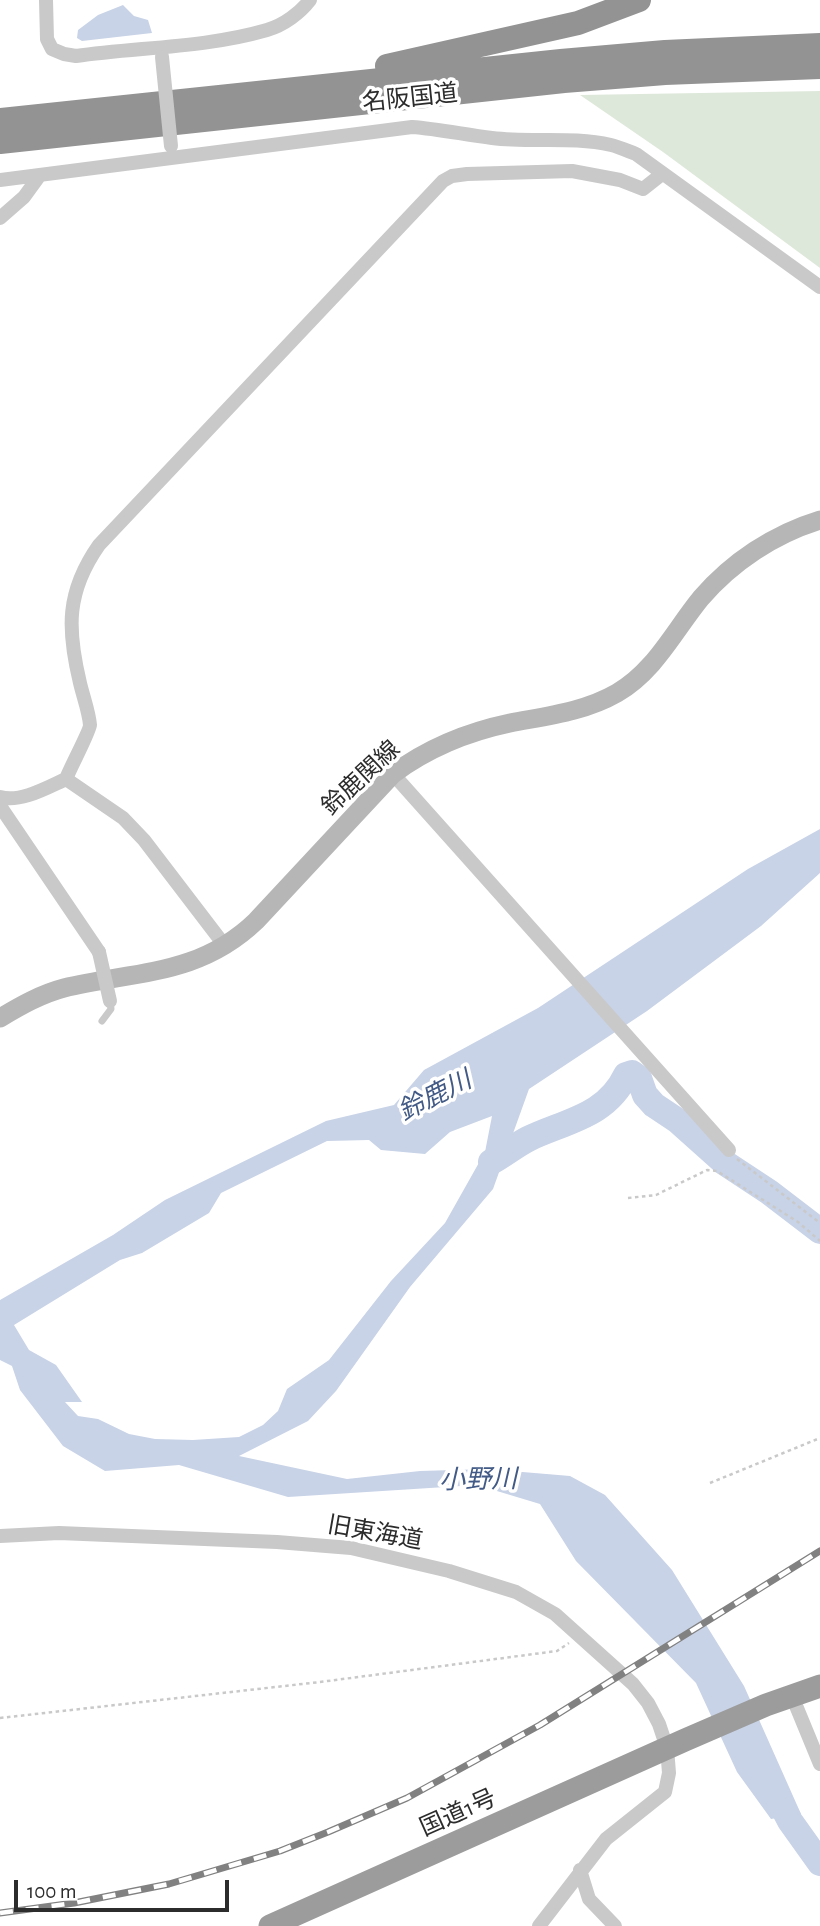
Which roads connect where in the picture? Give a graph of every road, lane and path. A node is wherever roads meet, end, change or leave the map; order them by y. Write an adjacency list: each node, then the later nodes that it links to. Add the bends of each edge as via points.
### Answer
1 (46, 0): 5 (street, via 47,39 52,49 64,54)
2 (310, 0): 5 (street, via 269,30)
3 (639, 0): 9 (highway, via 578,23)
4 (820, 45): 9 (highway, 名阪国道, via 665,52)
5 (161, 53): 12 (street, bridge)
6 (820, 67): 7 (highway, 名阪国道)
7 (665, 73): 8 (highway); 11 (highway, 名阪国道)
8 (820, 74)
9 (253, 94): 10 (highway, 名阪国道)
10 (0, 120)
11 (0, 142)
12 (172, 151): 13 (street, via 251,149 412,127 492,138 612,145); 14 (street)
13 (662, 174): 17 (street); 20 (street, via 643,189 572,171 467,174 443,181 86,563 74,592 71,619 72,651 90,727)
14 (40, 176): 15 (street); 16 (street)
15 (0, 180)
16 (0, 218)
17 (820, 287)
18 (820, 520): 19 (main road, 鈴鹿関線, via 769,542 720,578 651,666 618,693 576,710 467,735 428,751)
19 (393, 774): 23 (main road, 鈴鹿関線, via 256,921); 27 (street)
20 (66, 779): 21 (street, via 21,796); 23 (street, via 123,818 144,840)
21 (0, 797)
22 (0, 806): 24 (street, bridge, via 99,952)
23 (225, 946): 25 (main road, 鈴鹿関線, via 176,967 49,993)
24 (110, 1001): 26 (lane, via 111,1009)
25 (0, 1018)
26 (102, 1021)
27 (729, 1150): 29 (path)
28 (628, 1198): 30 (path, via 656,1195 707,1170 717,1171)
29 (820, 1223)
30 (820, 1241)
31 (820, 1438): 32 (path)
32 (710, 1483)
33 (0, 1536): 34 (street, 旧東海道, via 59,1533 351,1548 516,1592)
34 (579, 1634): 37 (path, via 557,1651); 38 (street, 旧東海道, via 633,1684)
35 (820, 1686): 36 (highway, 国道1号)
36 (792, 1696): 38 (highway, 国道1号); 39 (street)
37 (0, 1718)
38 (676, 1744): 40 (street, via 665,1792 606,1839); 41 (highway, 国道1号)
39 (820, 1764)
40 (580, 1870): 42 (street); 43 (street, via 589,1899)
41 (270, 1926)
42 (539, 1926)
43 (615, 1926)

